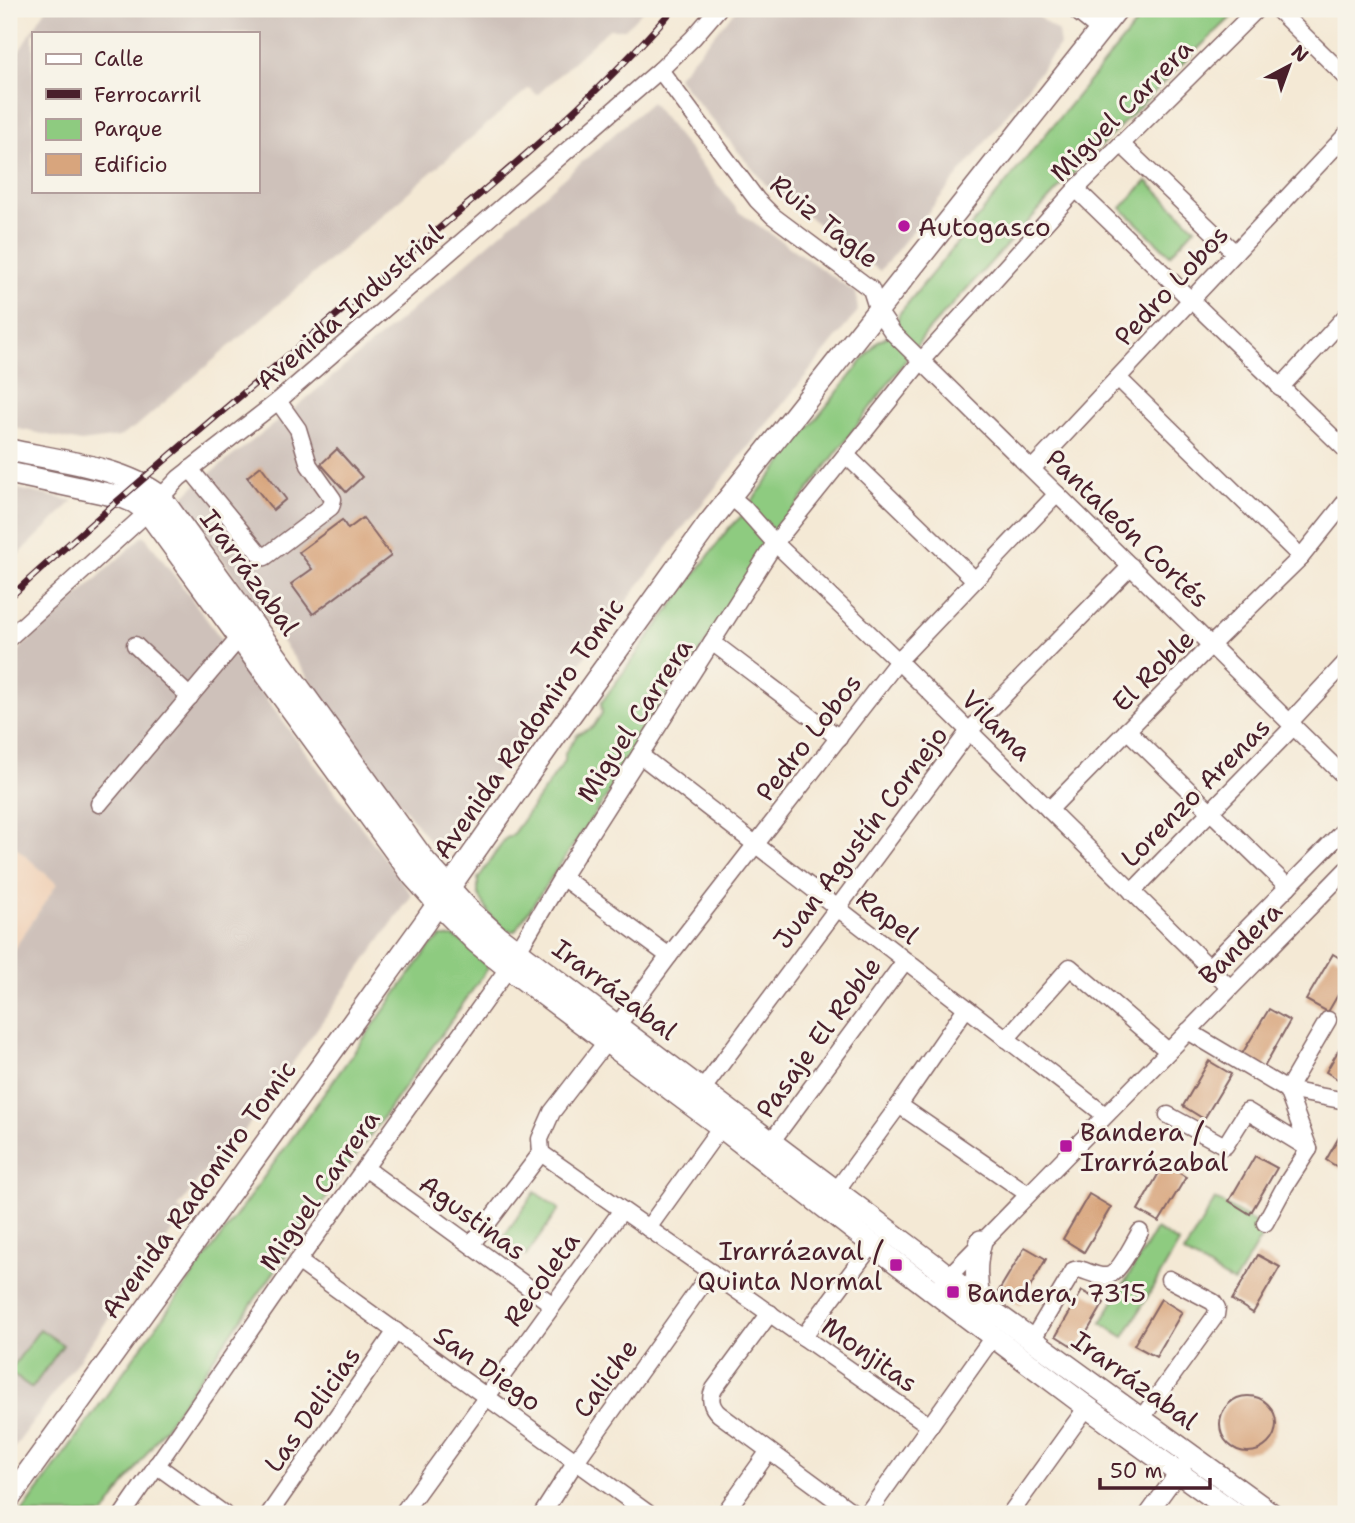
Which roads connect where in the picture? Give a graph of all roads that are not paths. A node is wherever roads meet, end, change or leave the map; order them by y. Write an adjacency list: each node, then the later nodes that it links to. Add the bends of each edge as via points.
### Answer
1 (718, 9): 7 (street, Avenida Industrial)
2 (1073, 9): 6 (street)
3 (1116, 9): 6 (main road, Avenida Radomiro Tomic)
4 (1257, 9): 10 (street, Miguel Carrera)
5 (1277, 9): 8 (street)
6 (1100, 30): 14 (main road, Avenida Radomiro Tomic)
7 (660, 70): 14 (street, Ruiz Tagle, via 757,200 871,289); 19 (street, Avenida Industrial)
8 (1346, 76)
9 (1346, 135): 12 (street, Pedro Lobos)
10 (1121, 144): 11 (street, Miguel Carrera); 12 (street)
11 (1076, 189): 13 (street); 16 (street, Miguel Carrera)
12 (1235, 253): 13 (street, Pedro Lobos)
13 (1190, 301): 17 (street, Pedro Lobos); 18 (street)
14 (878, 312): 16 (street, Pantaleón Cortés); 27 (main road, Avenida Radomiro Tomic)
15 (1346, 316): 18 (street)
16 (922, 361): 22 (street, Miguel Carrera); 24 (street, Pantaleón Cortés)
17 (1118, 378): 24 (street, Pedro Lobos); 31 (street)
18 (1280, 388): 21 (street)
19 (278, 401): 23 (street, Avenida Industrial); 23 (street, via 298,429 309,465 333,499 331,507 265,557)
20 (9, 450): 29 (main road, Irarrázabal, via 139,482)
21 (1346, 450)
22 (846, 455): 30 (street, Miguel Carrera); 33 (street)
23 (190, 469): 29 (street, Avenida Industrial)
24 (1032, 469): 26 (street, Pantaleón Cortés)
25 (9, 472): 29 (main road, Irarrázabal)
26 (1057, 494): 32 (street, Pantaleón Cortés); 33 (street, Pedro Lobos)
27 (730, 496): 30 (street, Vilama); 57 (main road, Avenida Radomiro Tomic)
28 (1346, 501): 31 (street, El Roble)
29 (153, 503): 34 (main road, Irarrázabal); 35 (street, Avenida Industrial); 57 (main road, Irarrázabal, via 425,861)
30 (775, 543): 36 (street, Miguel Carrera); 39 (street, Vilama)
31 (1301, 557): 38 (street, El Roble)
32 (1131, 566): 38 (street, Pantaleón Cortés); 44 (street, Juan Agustín Cornejo)
33 (975, 580): 39 (street, Pedro Lobos)
34 (240, 637): 41 (street); 57 (main road, Irarrázabal, via 412,876)
35 (9, 638)
36 (712, 642): 45 (street); 46 (street, Miguel Carrera)
37 (135, 645): 41 (street)
38 (1211, 645): 42 (street, Pantaleón Cortés); 43 (street, El Roble)
39 (898, 661): 44 (street, Vilama); 45 (street, Pedro Lobos)
40 (1346, 662): 42 (street, Lorenzo Arenas)
41 (190, 697): 48 (street)
42 (1292, 724): 47 (street, Pantaleón Cortés); 50 (street, Lorenzo Arenas)
43 (1128, 730): 49 (street, El Roble); 50 (street)
44 (969, 731): 49 (street, Vilama); 58 (street, Juan Agustín Cornejo)
45 (839, 738): 52 (street, Pedro Lobos)
46 (640, 755): 52 (street, Rapel); 54 (street, Miguel Carrera)
47 (1346, 778)
48 (99, 804)
49 (1049, 810): 56 (street, Vilama)
50 (1211, 811): 55 (street); 56 (street, Lorenzo Arenas)
51 (1346, 828): 55 (street, Bandera)
52 (755, 845): 58 (street, Rapel); 59 (street, Pedro Lobos)
53 (1346, 870): 63 (street, Bandera)
54 (562, 877): 59 (street); 60 (street, Miguel Carrera)
55 (1288, 887): 62 (street, Bandera)
56 (1132, 891): 62 (street, Vilama)
57 (443, 896): 60 (main road, Irarrázabal, via 476,942); 110 (main road, Avenida Radomiro Tomic)
58 (838, 908): 61 (street, Rapel); 70 (street, Juan Agustín Cornejo)
59 (669, 956): 67 (street, Pedro Lobos)
60 (513, 959): 67 (main road, Irarrázabal); 80 (street, Miguel Carrera)
61 (905, 961): 64 (street, Rapel); 77 (street, Pasaje El Roble)
62 (1208, 968): 63 (street, Vilama)
63 (1230, 988): 66 (street, Bandera)
64 (966, 1008): 68 (street, Rapel); 73 (street)
65 (1328, 1020): 71 (street)
66 (1188, 1031): 69 (street, Bandera); 71 (street)
67 (612, 1034): 70 (main road, Irarrázabal); 76 (main road, Irarrázabal); 79 (street, via 552,1112 540,1139)
68 (1006, 1039): 69 (street, via 1070,967); 74 (street, Rapel)
69 (1168, 1051): 74 (street, Bandera)
70 (702, 1090): 77 (main road, Irarrázabal)
71 (1287, 1090): 72 (street); 78 (street)
72 (1346, 1101)
73 (899, 1105): 81 (street); 82 (street)
74 (1105, 1115): 82 (street, Bandera)
75 (1168, 1115): 78 (street, via 1225,1146 1247,1111)
76 (720, 1128): 85 (street); 89 (main road, Irarrázabal)
77 (771, 1142): 81 (main road, Irarrázabal)
78 (1310, 1149): 84 (street)
79 (541, 1153): 83 (street, Monjitas); 88 (street)
80 (365, 1168): 88 (street, Agustinas); 90 (street, Miguel Carrera)
81 (836, 1191): 93 (main road, Irarrázabal)
82 (1028, 1194): 87 (street, Bandera)
83 (622, 1210): 85 (street, Monjitas); 95 (street, Recoleta)
84 (1265, 1223)
85 (648, 1228): 91 (street, Monjitas)
86 (1140, 1232): 100 (street, via 1112,1275 1074,1270)
87 (981, 1241): 93 (street, Bandera); 94 (main road, via 976,1264)
88 (471, 1245): 95 (street, Agustinas)
89 (872, 1245): 93 (main road, Irarrázabal); 98 (street)
90 (298, 1261): 97 (street, San Diego); 108 (street, Miguel Carrera)
91 (710, 1272): 96 (street, Monjitas); 107 (street, Caliche)
92 (1169, 1279): 103 (street, via 1213,1302 1216,1315)
93 (941, 1284): 94 (main road, Irarrázabal); 99 (main road, Irarrázabal)
94 (980, 1302): 100 (main road, Irarrázabal)
95 (553, 1305): 101 (street, Recoleta)
96 (770, 1314): 98 (street, Monjitas); 105 (street, via 712,1393 712,1407)
97 (396, 1331): 101 (street, San Diego); 113 (street, Las Delicias)
98 (803, 1336): 104 (street, Monjitas)
99 (993, 1337): 102 (main road, Irarrázabal); 104 (street)
100 (1032, 1340): 103 (main road, Irarrázabal)
101 (486, 1396): 107 (street, San Diego); 114 (street, Recoleta)
102 (1087, 1407): 109 (main road, Irarrázabal); 120 (street)
103 (1141, 1419): 106 (main road, Irarrázabal)
104 (930, 1426): 119 (street)
105 (769, 1451): 117 (street); 118 (street)
106 (1191, 1455): 109 (street); 123 (main road, Irarrázabal)
107 (576, 1461): 115 (street, Caliche); 116 (street, San Diego)
108 (156, 1465): 111 (street, Miguel Carrera); 112 (street)
109 (1178, 1473): 121 (street); 122 (main road, Irarrázabal)
110 (9, 1499)
111 (123, 1514)
112 (224, 1514)
113 (269, 1514)
114 (401, 1514)
115 (542, 1514)
116 (649, 1514)
117 (724, 1514)
118 (855, 1514)
119 (867, 1514)
120 (1010, 1514)
121 (1148, 1514)
122 (1236, 1514)
123 (1272, 1514)

